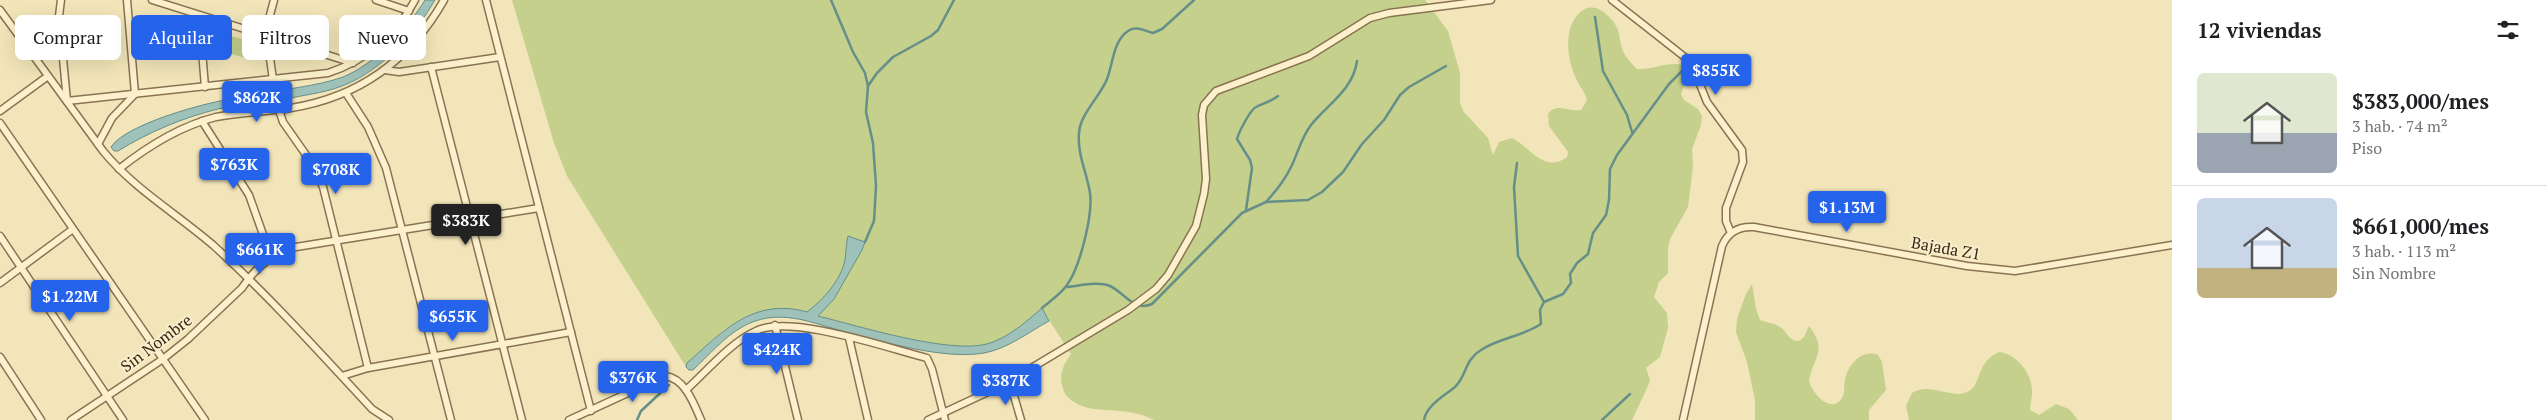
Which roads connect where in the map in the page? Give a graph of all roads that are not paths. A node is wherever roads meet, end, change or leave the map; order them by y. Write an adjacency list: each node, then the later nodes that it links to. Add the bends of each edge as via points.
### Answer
1 (61, 0): 27 (street, via 59,16)
2 (127, 0): 26 (street)
3 (152, 0): 13 (street)
4 (274, 0): 14 (street)
5 (376, 0): 12 (street)
6 (415, 0): 12 (street)
7 (444, 0): 21 (street, via 420,36)
8 (486, 0): 16 (street)
9 (1491, 0): 55 (street, via 1370,18 1309,56 1216,91 1204,105 1202,115 1206,180 1200,210 1189,241 1168,275 1142,300)
10 (1612, 0): 38 (street, via 1671,43 1691,62 1707,102 1742,150 1743,162 1726,208 1726,221)
11 (0, 10): 22 (street)
12 (410, 11): 19 (street, via 392,32)
13 (199, 15)
14 (270, 15)
15 (329, 56): 19 (street)
16 (500, 57): 20 (street); 34 (street)
17 (203, 60): 24 (street)
18 (269, 60): 23 (street)
19 (353, 63): 23 (street, via 328,73)
20 (431, 67): 21 (street, via 398,72); 35 (street)
21 (385, 70): 25 (street)
22 (48, 76): 27 (street); 29 (street)
23 (272, 80): 24 (street); 28 (street)
24 (205, 87): 26 (street)
25 (346, 93): 28 (street, via 318,103); 37 (street, via 381,154)
26 (135, 94): 27 (street); 32 (street, via 112,118)
27 (67, 101): 32 (street)
28 (278, 110): 30 (street); 40 (street, via 317,174)
29 (0, 111)
30 (202, 121): 33 (street, via 150,147); 42 (street, via 249,195)
31 (0, 123): 36 (street)
32 (98, 144): 33 (street)
33 (119, 169): 44 (street, via 212,244)
34 (539, 208): 35 (street); 47 (street)
35 (470, 219): 37 (street); 49 (street)
36 (73, 229): 43 (street); 52 (street)
37 (403, 230): 40 (street); 50 (street)
38 (1731, 233): 41 (street, Bajada Z1, via 1745,226 1754,226 1967,266 2015,271); 75 (street, via 1722,246)
39 (0, 236): 43 (street)
40 (337, 241): 42 (street, via 296,247); 53 (street)
41 (2172, 246)
42 (271, 257): 44 (street, Sin Nombre)
43 (21, 268): 45 (street); 57 (street)
44 (248, 278): 52 (street, Sin Nombre, via 242,288 195,333); 54 (street)
45 (0, 283)
46 (775, 325): 48 (street, via 797,325); 56 (street, via 749,334); 71 (street)
47 (571, 332): 49 (street); 59 (street)
48 (849, 338): 60 (street, via 927,358); 72 (street)
49 (502, 344): 50 (street); 68 (street)
50 (435, 356): 53 (street); 67 (street)
51 (0, 357): 61 (street)
52 (163, 359): 57 (street, Sin Nombre); 64 (street)
53 (368, 368): 54 (street)
54 (342, 376): 58 (street)
55 (1003, 385): 60 (street); 74 (street, via 1014,396)
56 (686, 390): 59 (street, via 674,378 661,376); 70 (street)
57 (107, 396): 62 (street, Sin Nombre); 63 (street)
58 (372, 409): 65 (street); 66 (street)
59 (591, 411): 69 (street)
60 (944, 416): 73 (street)
61 (41, 420)
62 (70, 420)
63 (123, 420)
64 (205, 420)
65 (382, 420)
66 (389, 420)
67 (451, 420)
68 (522, 420)
69 (569, 420)
70 (701, 420)
71 (798, 420)
72 (868, 420)
73 (928, 420)
74 (1021, 420)
75 (1683, 420)

